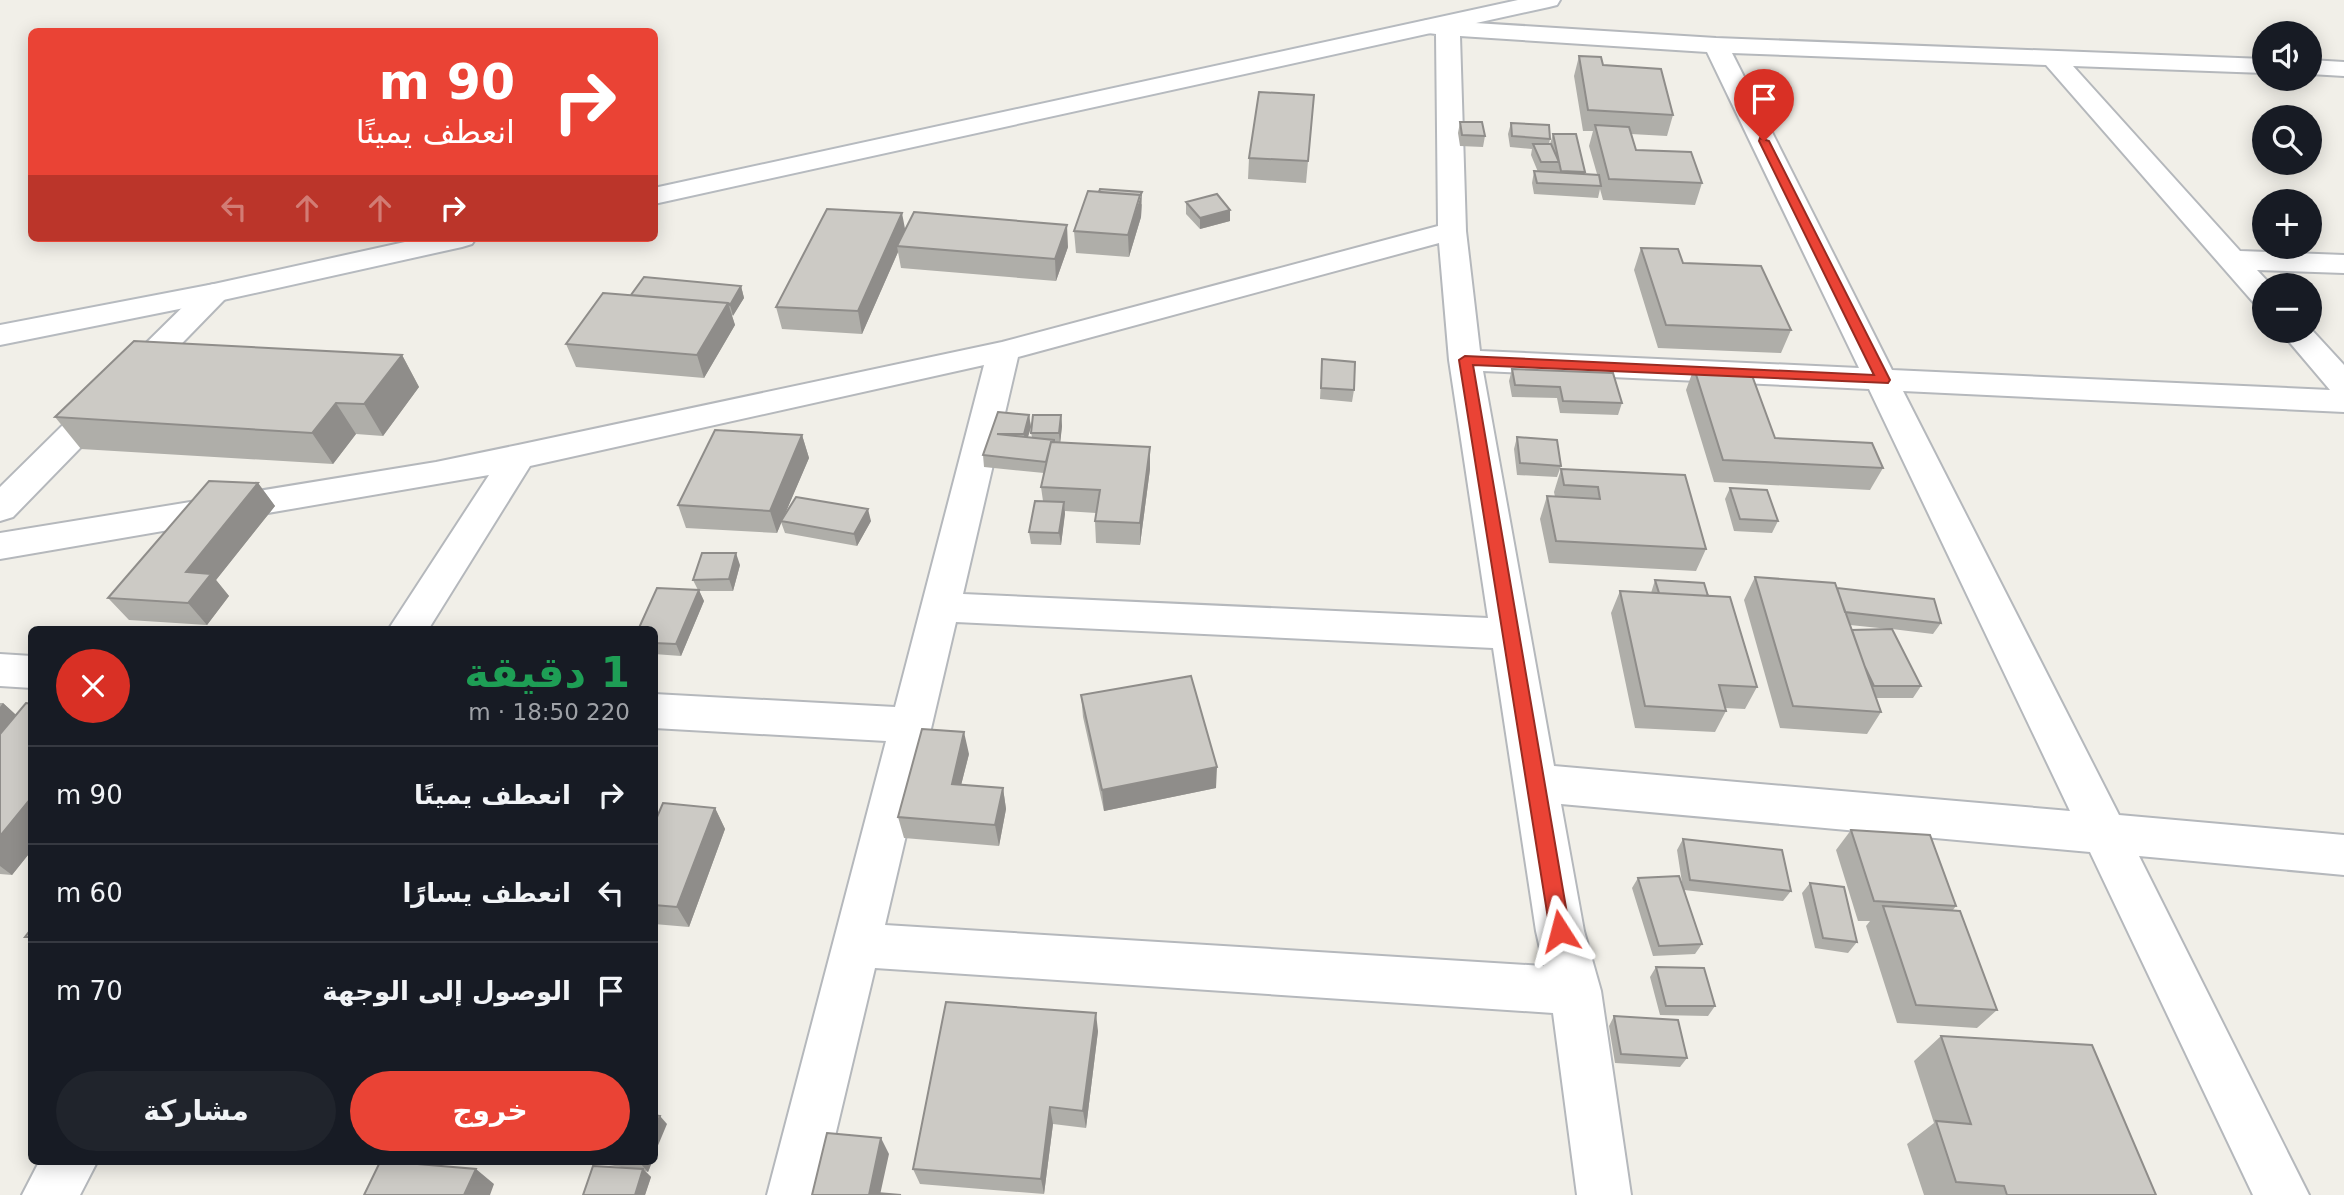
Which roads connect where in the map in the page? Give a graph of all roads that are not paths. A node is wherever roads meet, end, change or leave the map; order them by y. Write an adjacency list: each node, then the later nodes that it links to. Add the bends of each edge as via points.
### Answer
1 (1549, 0): 2 (street)
2 (1438, 29): 3 (street); 8 (street); 9 (street)
3 (1716, 45): 4 (street); 19 (street)
4 (2053, 58): 5 (street); 11 (street)
5 (2252, 66)
6 (2322, 68): 7 (street)
7 (2344, 69)
8 (658, 195)
9 (1452, 231): 17 (street); 18 (street)
10 (444, 242): 14 (street)
11 (2232, 260): 12 (street); 13 (street)
12 (2344, 264)
13 (2252, 282)
14 (214, 293): 15 (street); 23 (street)
15 (0, 335)
16 (2307, 343): 20 (street)
17 (1004, 351): 22 (street); 25 (street)
18 (1465, 360): 19 (street); 27 (street)
19 (1883, 380): 21 (street); 33 (street)
20 (2344, 385)
21 (2344, 401)
22 (518, 457): 24 (street); 26 (street)
23 (0, 508)
24 (0, 546)
25 (940, 607): 27 (street); 31 (street)
26 (411, 626)
27 (1510, 634): 32 (street)
28 (0, 670): 29 (street)
29 (28, 672)
30 (658, 710): 31 (street)
31 (911, 725): 35 (street)
32 (1536, 783): 33 (street); 36 (street, via 1560,931)
33 (2105, 834): 34 (street); 41 (street)
34 (2344, 855)
35 (857, 945): 36 (street); 39 (street)
36 (1576, 991): 40 (street)
37 (68, 1165): 38 (street)
38 (49, 1195)
39 (794, 1195)
40 (1604, 1195)
41 (2282, 1195)

